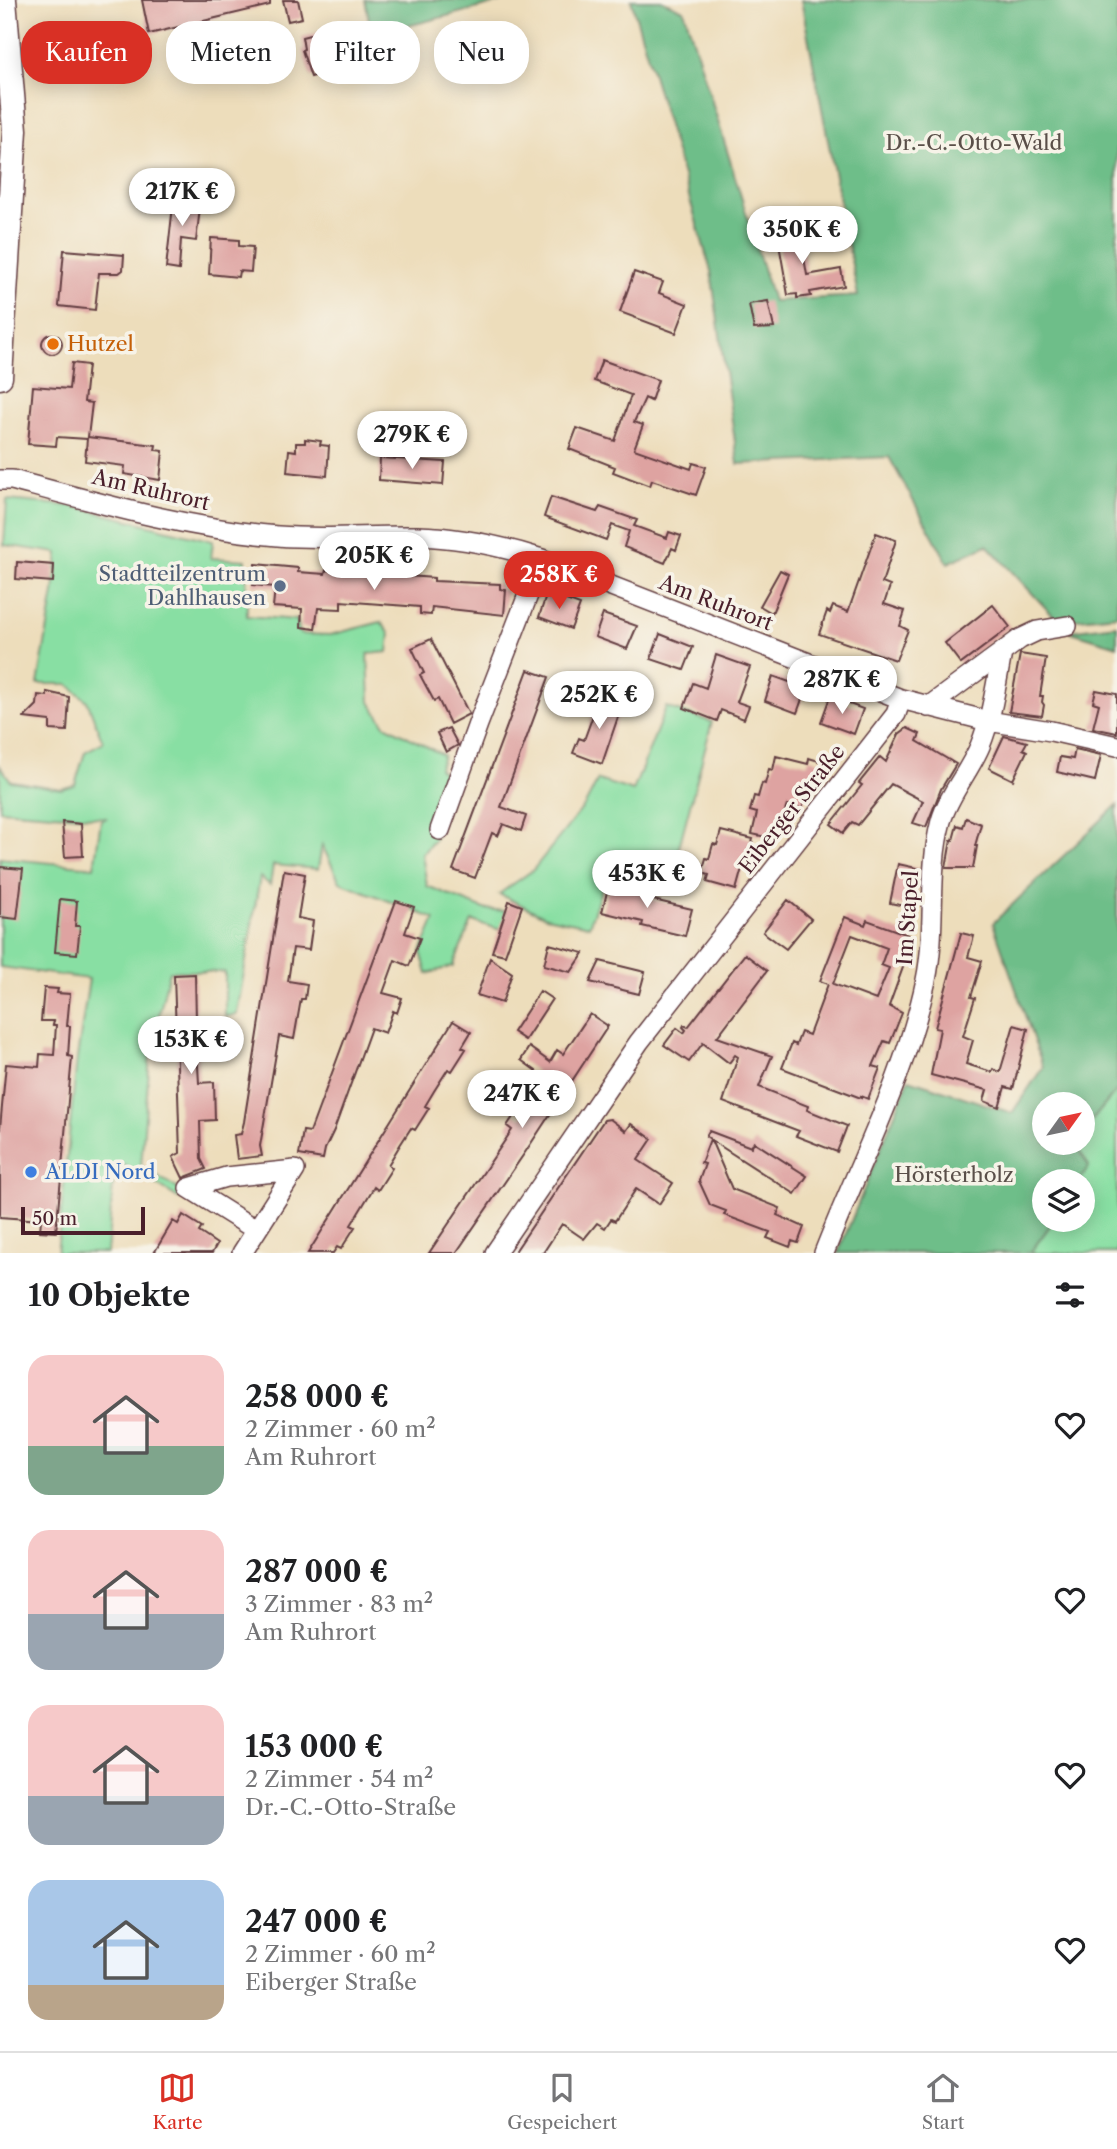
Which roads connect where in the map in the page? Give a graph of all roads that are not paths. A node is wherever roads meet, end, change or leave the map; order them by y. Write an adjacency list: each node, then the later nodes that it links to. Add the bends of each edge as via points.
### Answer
1 (4, 0): 2 (street, via 15,130)
2 (0, 377)
3 (0, 480): 4 (street, Am Ruhrort, via 225,531 282,537 467,540)
4 (542, 559): 7 (street, Am Ruhrort); 11 (street)
5 (1067, 626): 6 (street, via 1029,634)
6 (1002, 653): 8 (street); 9 (street, Im Stapel)
7 (901, 699): 8 (street, Am Ruhrort); 14 (street, Eiberger Straße, via 896,714 639,1042)
8 (928, 707): 9 (street, Am Ruhrort)
9 (988, 721): 10 (street, Am Ruhrort); 15 (street, Im Stapel, via 942,819 935,858 932,941 914,1023)
10 (1117, 746)
11 (440, 830)
12 (256, 1230): 12 (street, via 303,1163 246,1166 197,1179 189,1188); 13 (street)
13 (242, 1253)
14 (495, 1253)
15 (824, 1253)

